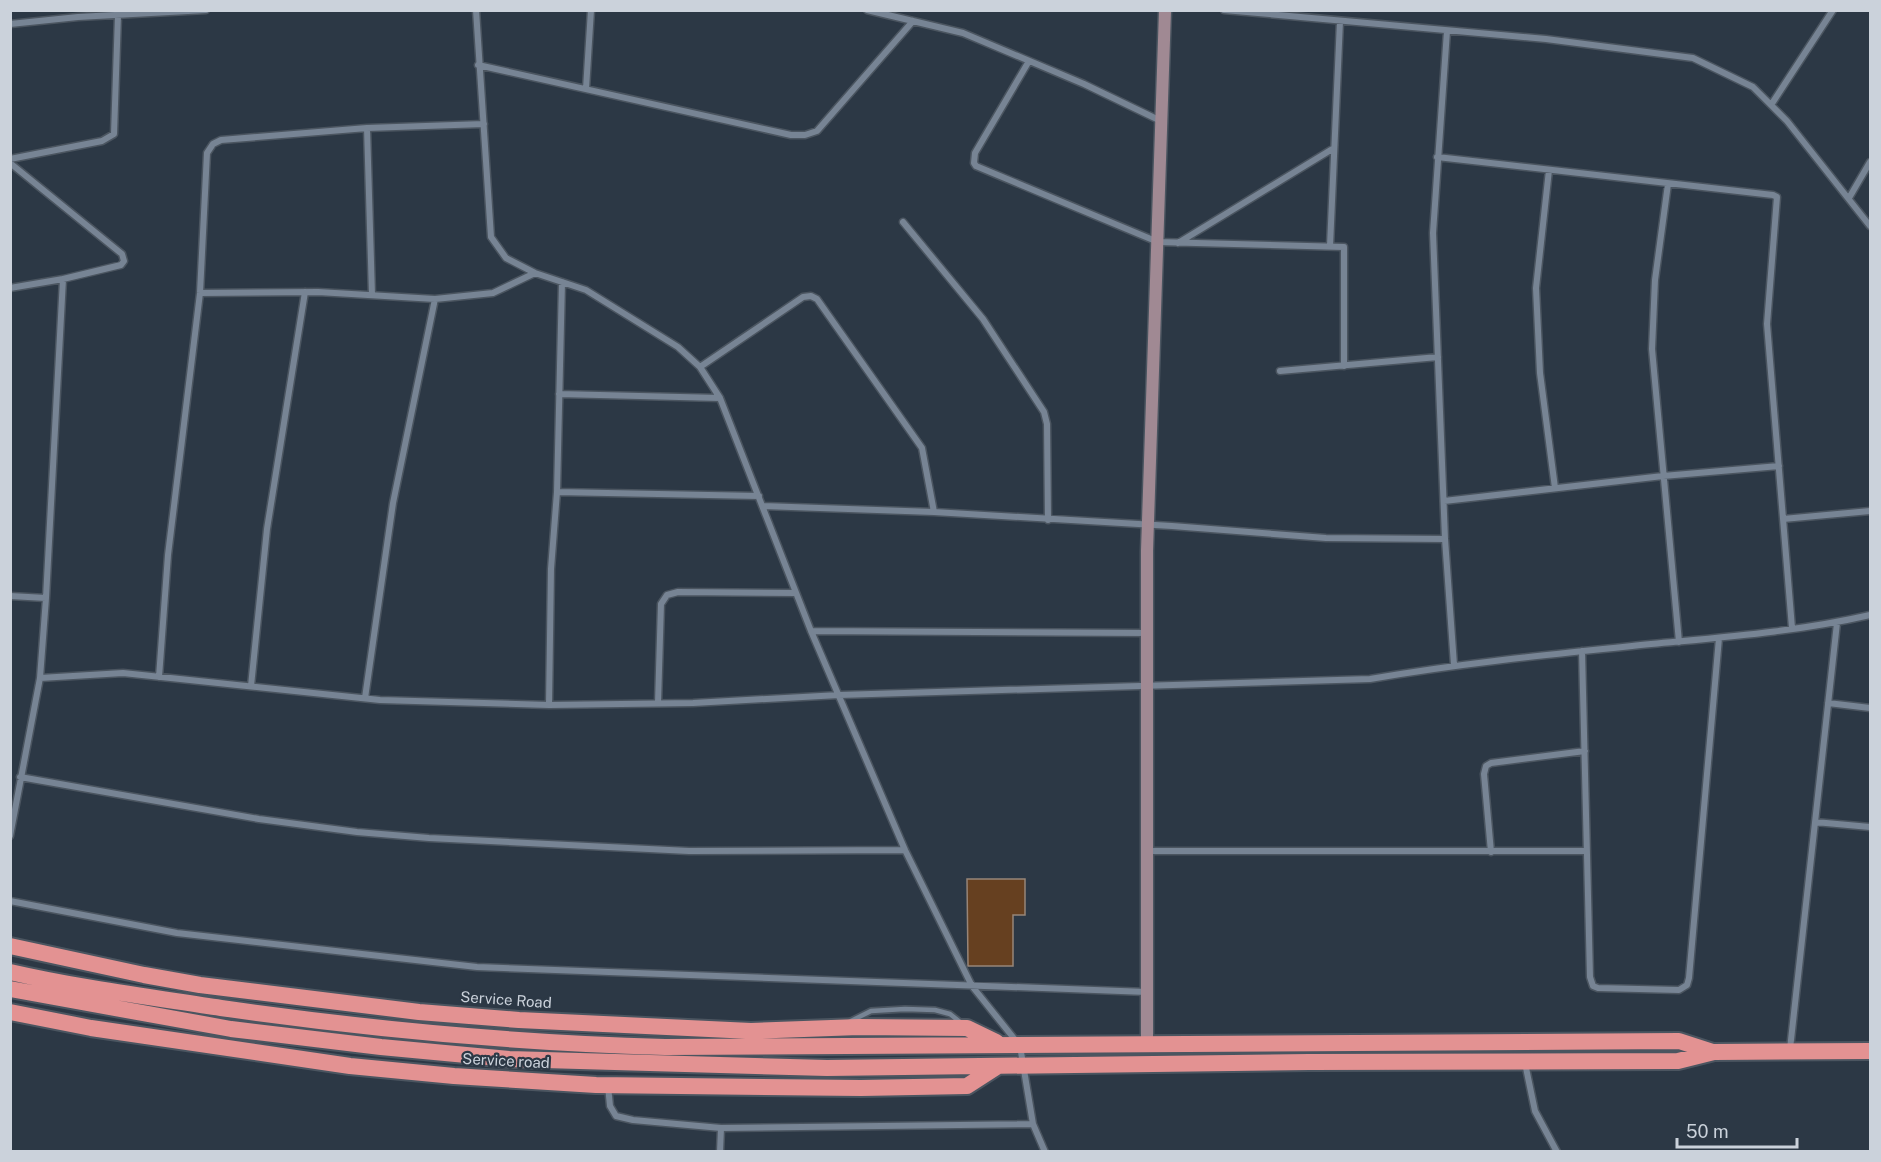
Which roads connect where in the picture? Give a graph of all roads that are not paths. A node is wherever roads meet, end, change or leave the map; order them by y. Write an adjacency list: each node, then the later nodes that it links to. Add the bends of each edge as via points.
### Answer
1 (206, 10): 10 (street)
2 (476, 10): 16 (street)
3 (591, 10): 17 (street)
4 (867, 10): 11 (street)
5 (1165, 10): 19 (main road)
6 (1224, 10): 8 (street)
7 (1833, 10): 18 (street)
8 (1231, 11): 12 (street)
9 (77, 14): 10 (street); 13 (street)
10 (118, 15): 24 (street, via 114,134 102,141)
11 (913, 21): 15 (street, via 963,33); 17 (street, via 817,131 806,135 791,135)
12 (1340, 21): 14 (street); 22 (street)
13 (10, 24)
14 (1448, 31): 18 (street, via 1693,58 1753,87); 23 (street)
15 (1029, 61): 19 (street); 31 (street, via 975,153 976,166)
16 (478, 65): 17 (street); 20 (street)
17 (586, 89)
18 (1771, 105): 28 (street)
19 (1161, 121): 31 (main road)
20 (484, 124): 21 (street); 34 (street, via 491,237 506,258)
21 (367, 128): 39 (street, via 221,140 213,144 206,163); 40 (street)
22 (1334, 148): 32 (street); 33 (street)
23 (1437, 157): 26 (street); 42 (street, via 1433,233)
24 (10, 161): 35 (street, via 122,254 121,265)
25 (1870, 162): 28 (street)
26 (1549, 170): 27 (street); 50 (street, via 1536,288 1540,373)
27 (1668, 184): 48 (street, via 1777,197 1767,324); 49 (street, via 1655,280 1652,349)
28 (1849, 198): 30 (street)
29 (903, 222): 58 (street, via 983,320 1044,412)
30 (1870, 226)
31 (1158, 243): 32 (street); 59 (main road)
32 (1177, 243): 33 (street)
33 (1330, 246): 43 (street, via 1344,247)
34 (535, 273): 36 (street); 41 (street, via 493,293)
35 (63, 279): 37 (street); 63 (street)
36 (562, 282): 44 (street, via 586,290 678,347); 46 (street)
37 (10, 288)
38 (305, 292): 39 (street); 40 (street); 75 (street, via 267,529)
39 (200, 293): 73 (street, via 168,555)
40 (372, 295): 41 (street)
41 (435, 299): 78 (street, via 393,503)
42 (1438, 357): 43 (street); 53 (street)
43 (1344, 366): 45 (street)
44 (700, 367): 47 (street); 56 (street, via 803,297 818,299 922,448)
45 (1280, 370)
46 (559, 394): 47 (street); 51 (street)
47 (720, 398): 52 (street)
48 (1779, 466): 49 (street); 57 (street)
49 (1663, 476): 50 (street); 70 (street)
50 (1555, 488): 53 (street)
51 (557, 492): 52 (street); 81 (street, via 551,569)
52 (759, 496): 54 (street)
53 (1444, 501): 60 (street)
54 (762, 506): 56 (street); 61 (street)
55 (1870, 511): 57 (street)
56 (933, 512): 58 (street)
57 (1783, 519): 66 (street)
58 (1048, 520): 59 (street)
59 (1148, 525): 60 (street, via 1326,538); 68 (main road)
60 (1445, 539): 72 (street)
61 (796, 593): 67 (street); 79 (street, via 667,595 661,604)
62 (10, 596): 63 (street)
63 (46, 598): 74 (street)
64 (1870, 615): 65 (street)
65 (1837, 623): 66 (street); 80 (street)
66 (1792, 628): 69 (street)
67 (811, 631): 68 (street); 77 (street)
68 (1147, 633): 76 (main road)
69 (1719, 638): 70 (street); 89 (street, via 1687,985 1679,990 1593,986)
70 (1678, 642): 71 (street)
71 (1582, 651): 72 (street); 83 (street)
72 (1454, 665): 76 (street, via 1370,679)
73 (159, 677): 74 (street, via 123,673); 75 (street)
74 (40, 678): 84 (street)
75 (251, 686): 78 (street)
76 (1147, 687): 77 (street); 90 (main road)
77 (839, 694): 79 (street); 88 (street)
78 (365, 698): 81 (street)
79 (658, 703): 81 (street)
80 (1828, 703): 82 (street); 85 (street)
81 (549, 705)
82 (1870, 708)
83 (1584, 751): 89 (street); 91 (street, via 1486,766)
84 (20, 777): 87 (street); 88 (street, via 259,819 417,837 689,851)
85 (1815, 822): 86 (street); 102 (street)
86 (1870, 827)
87 (10, 836)
88 (905, 850): 95 (street)
89 (1587, 850): 91 (street)
90 (1147, 851): 91 (street); 97 (main road)
91 (1491, 852)
92 (10, 901): 95 (street, via 177,933 477,968)
93 (10, 946): 99 (highway, Service Road, via 200,985 419,1012 751,1031 967,1028)
94 (13, 972): 99 (highway, via 78,987 314,1021 575,1044)
95 (972, 986): 97 (street); 101 (street)
96 (10, 989): 107 (highway, via 231,1029 509,1059 815,1068)
97 (1147, 992): 100 (main road)
98 (10, 1012): 108 (highway, Service road, via 91,1028 350,1066)
99 (1000, 1044): 101 (highway)
100 (1147, 1044): 101 (highway); 104 (highway, via 1679,1041)
101 (1020, 1046): 106 (street)
102 (1790, 1051): 103 (highway); 104 (highway)
103 (1870, 1051)
104 (1714, 1052): 105 (highway, via 1678,1060)
105 (1525, 1061): 106 (highway); 113 (street, via 1535,1112)
106 (1022, 1065): 107 (highway); 109 (street)
107 (999, 1066): 108 (highway, Service road, via 967,1086)
108 (608, 1085): 110 (street, via 610,1106 616,1116)
109 (1033, 1124): 110 (street); 112 (street)
110 (721, 1128): 111 (street)
111 (720, 1152)
112 (1045, 1152)
113 (1557, 1152)

